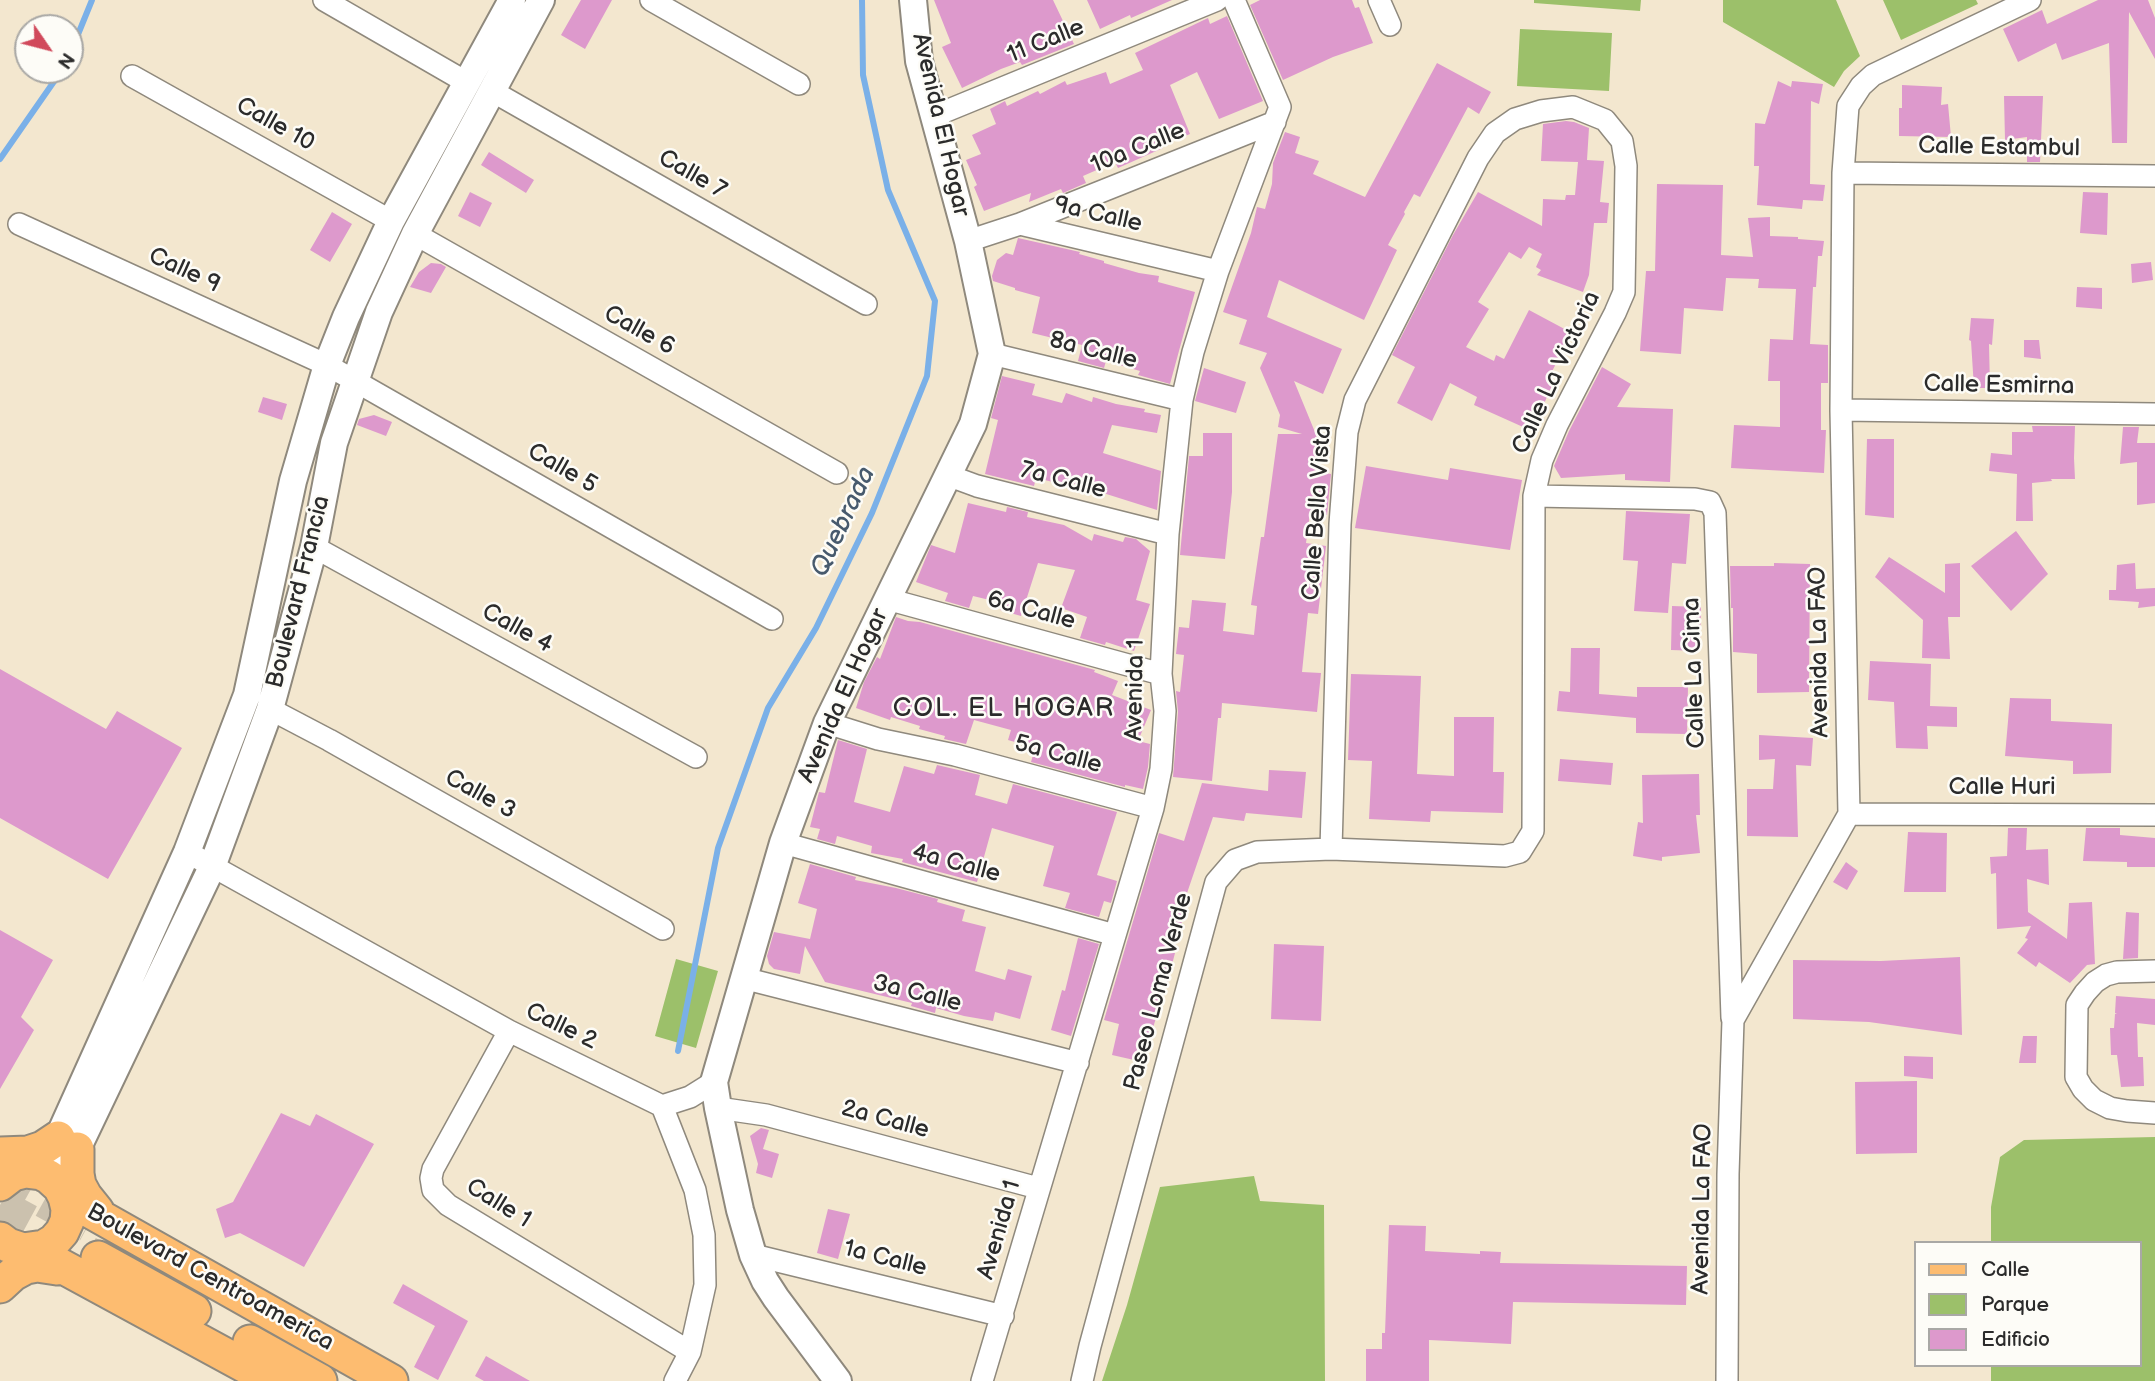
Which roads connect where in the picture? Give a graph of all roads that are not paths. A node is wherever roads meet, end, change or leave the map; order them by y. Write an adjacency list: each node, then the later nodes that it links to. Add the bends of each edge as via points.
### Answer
1 (324, 0): 12 (street)
2 (512, 0): 12 (street, Boulevard Francia)
3 (541, 0): 14 (street, Boulevard Francia)
4 (651, 0): 13 (street)
5 (913, 0): 16 (street, Avenida El Hogar, via 919,61)
6 (1217, 0): 16 (street, 11 Calle)
7 (1234, 0): 17 (street, Avenida 1, via 1280,107)
8 (1379, 0): 10 (street)
9 (2030, 0): 18 (street, Avenida La FAO, via 1873,75 1861,86 1849,106)
10 (1390, 25)
11 (132, 76): 20 (street, Calle 10)
12 (466, 82): 20 (street, Boulevard Francia)
13 (799, 84)
14 (492, 91): 23 (street, Boulevard Francia); 26 (street, Calle 7)
15 (1573, 107): 35 (street, Calle La Victoria, via 1605,120 1622,141 1626,166 1624,292 1557,425); 48 (street, Calle Bella Vista, via 1515,119 1495,133 1355,400 1347,432 1340,523)
16 (933, 116): 24 (street, Avenida El Hogar)
17 (1275, 122): 22 (street, 10a Calle); 25 (street, Avenida 1)
18 (1843, 173): 19 (street, Calle Estambul); 31 (street, Avenida La FAO)
19 (2155, 176)
20 (391, 221): 28 (street, Boulevard Francia)
21 (19, 224): 28 (street, Calle 9)
22 (1020, 224): 24 (street, 9a Calle); 25 (street, 9a Calle)
23 (415, 234): 29 (street, Boulevard Francia, via 379,312); 33 (street, Calle 6)
24 (968, 242): 27 (street, Avenida El Hogar)
25 (1218, 271): 30 (street, Avenida 1)
26 (866, 304)
27 (992, 354): 30 (street, 8a Calle); 34 (street, Avenida El Hogar, via 973,424)
28 (327, 365): 29 (street, Calle 5); 49 (street, Boulevard Francia, via 293,481 247,695)
29 (355, 382): 37 (street, Boulevard Francia, via 334,443); 39 (street, Calle 5)
30 (1182, 400): 36 (street, Avenida 1)
31 (1841, 410): 32 (street, Calle Esmirna); 45 (street, Avenida La FAO)
32 (2155, 414)
33 (837, 473)
34 (947, 475): 36 (street, 7a Calle); 38 (street, Avenida El Hogar)
35 (1534, 496): 50 (street, Calle La Victoria, via 1533,831); 56 (street, Calle La Cima, via 1695,499 1710,502 1715,513)
36 (1168, 534): 40 (street, Avenida 1)
37 (314, 547): 41 (street, Boulevard Francia); 43 (street, Calle 4)
38 (887, 599): 40 (street, 6a Calle); 42 (street, Avenida El Hogar)
39 (772, 619)
40 (1161, 674): 44 (street, Avenida 1, via 1165,711)
41 (270, 709): 51 (street, Boulevard Francia); 52 (street, Calle 3)
42 (827, 723): 44 (street, 5a Calle); 47 (street, Avenida El Hogar)
43 (696, 758)
44 (1153, 808): 53 (street, Avenida 1)
45 (1849, 814): 46 (street, Calle Huri); 56 (street, Avenida La FAO)
46 (2155, 815)
47 (783, 843): 53 (street, 4a Calle); 55 (street, Avenida El Hogar)
48 (1331, 849): 50 (street, Paseo Loma Verde, via 1505,856); 79 (street, Paseo Loma Verde, via 1257,852 1235,860 1216,882)
49 (187, 852): 51 (street, Calle 2); 62 (street, Boulevard Francia)
50 (1520, 852)
51 (212, 867): 57 (street, Calle 2); 62 (street, Boulevard Francia)
52 (663, 929)
53 (1115, 935): 58 (street, Avenida 1)
54 (2155, 971): 61 (street, via 2106,975 2085,993 2077,1005 2076,1077 2094,1100 2110,1108)
55 (743, 978): 58 (street, 3a Calle); 59 (street, Avenida El Hogar)
56 (1732, 1020): 80 (street, Avenida La FAO)
57 (509, 1031): 60 (street, Calle 2); 71 (street, Calle 1, via 433,1169 433,1190 448,1205)
58 (1078, 1063): 64 (street, Avenida 1)
59 (716, 1095): 60 (street); 64 (street, 2a Calle, via 766,1115); 67 (street, Avenida El Hogar)
60 (662, 1106): 71 (street, via 695,1190 704,1235 705,1285)
61 (2155, 1113)
62 (68, 1144): 63 (street, Boulevard Francia); 63 (main road, via 28,1153); 66 (main road)
63 (27, 1175): 65 (main road, via 68,1209 67,1221 62,1232 44,1247); 66 (main road, Boulevard Centroamerica)
64 (1038, 1188): 70 (street, Avenida 1)
65 (18, 1246): 66 (main road, Boulevard Centroamerica); 68 (street)
66 (95, 1246): 69 (main road, via 43,1266 26,1267); 72 (main road, Boulevard Centroamerica); 73 (main road, Boulevard Centroamerica); 74 (main road, Boulevard Centroamerica); 75 (main road, Boulevard Centroamerica)
67 (753, 1255): 70 (street, 1a Calle); 77 (street, Avenida El Hogar, via 776,1298)
68 (0, 1276)
69 (0, 1286)
70 (1003, 1315): 78 (street, Avenida 1)
71 (690, 1352): 76 (street)
72 (273, 1381)
73 (320, 1381)
74 (368, 1381)
75 (391, 1381)
76 (676, 1381)
77 (838, 1381)
78 (982, 1381)
79 (1082, 1381)
80 (1727, 1381)

